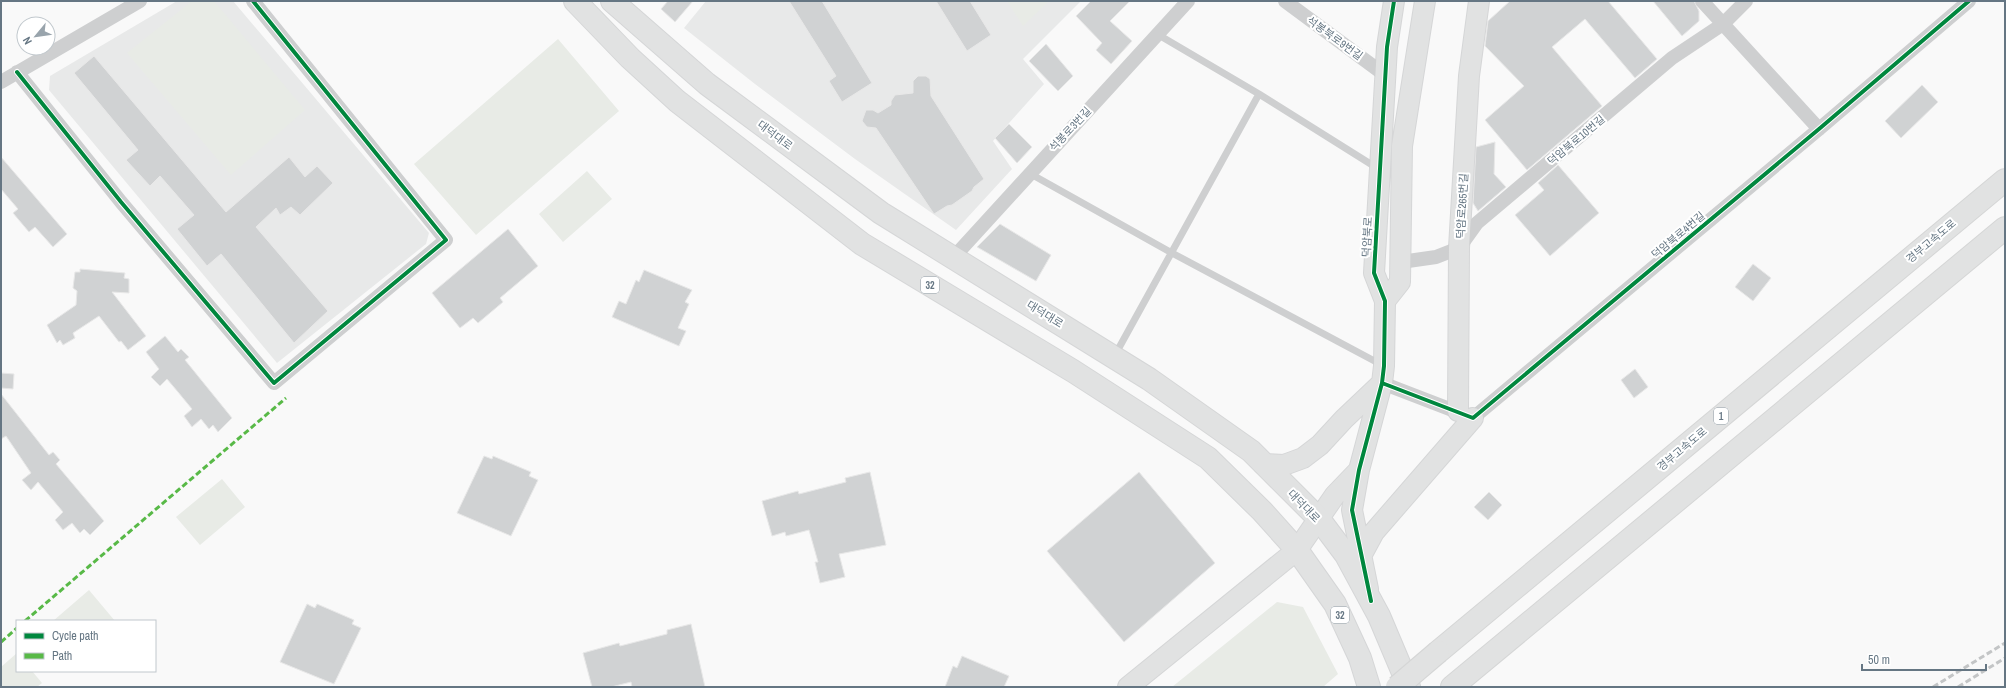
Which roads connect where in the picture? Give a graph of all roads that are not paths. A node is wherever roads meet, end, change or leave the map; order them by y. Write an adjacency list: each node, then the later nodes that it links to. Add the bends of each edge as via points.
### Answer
1 (140, 1): 15 (street)
2 (253, 1): 15 (street, via 446,240 274,383 121,202)
3 (575, 1): 35 (main road, 32, via 630,58 677,101 862,244 1073,371 1208,458 1262,510)
4 (612, 1): 26 (main road, 대덕대로, via 707,84 881,213)
5 (1188, 1): 14 (street, 석봉로3번길)
6 (1285, 1): 16 (street, 석봉북로9번길)
7 (1394, 1): 16 (street, 덕암북로)
8 (1425, 1): 27 (street, via 1402,146)
9 (1479, 1): 24 (street, 덕암로265번길, via 1469,76)
10 (1702, 1): 13 (street)
11 (1746, 1): 13 (street, 덕암북로10번길)
12 (1969, 1): 19 (street, 덕암북로4번길)
13 (1723, 24): 19 (street); 24 (street, 덕암북로10번길, via 1672,58 1477,223)
14 (1157, 34): 18 (lane); 21 (street, 석봉로3번길)
15 (17, 72): 17 (street)
16 (1385, 75): 20 (street, 덕암북로)
17 (1, 82)
18 (1259, 94): 20 (lane); 25 (lane)
19 (1819, 129): 31 (street, 덕암북로4번길)
20 (1379, 169): 28 (street, 덕암북로, via 1374,273)
21 (1029, 173): 25 (lane); 26 (street, 석봉로3번길)
22 (2005, 180): 40 (main road, 경부고속도로 / 1, bridge)
23 (2005, 228): 42 (main road)
24 (1459, 248): 27 (street, via 1436,257); 31 (street, 덕암로265번길)
25 (1172, 253): 29 (lane); 30 (lane)
26 (953, 258): 29 (main road, 대덕대로)
27 (1401, 262): 28 (street, via 1400,282)
28 (1385, 300): 30 (street, 덕암북로)
29 (1114, 357): 32 (main road, 대덕대로, via 1251,451)
30 (1383, 374): 31 (street); 32 (street, via 1320,446 1303,458 1284,465); 33 (street, 덕암북로)
31 (1466, 414): 36 (street, via 1374,532)
32 (1263, 464): 34 (main road, 대덕대로)
33 (1359, 470): 34 (street, 덕암북로, via 1335,495); 36 (street, via 1352,510)
34 (1319, 519): 35 (street, 덕암북로); 37 (main road, 대덕대로, via 1346,555)
35 (1297, 550): 38 (street, 덕암북로); 39 (main road, 32, via 1335,604 1360,658)
36 (1361, 556): 37 (street)
37 (1371, 601): 41 (main road, 대덕대로)
38 (1128, 687)
39 (1369, 687)
40 (1397, 687)
41 (1408, 687)
42 (1452, 687)

